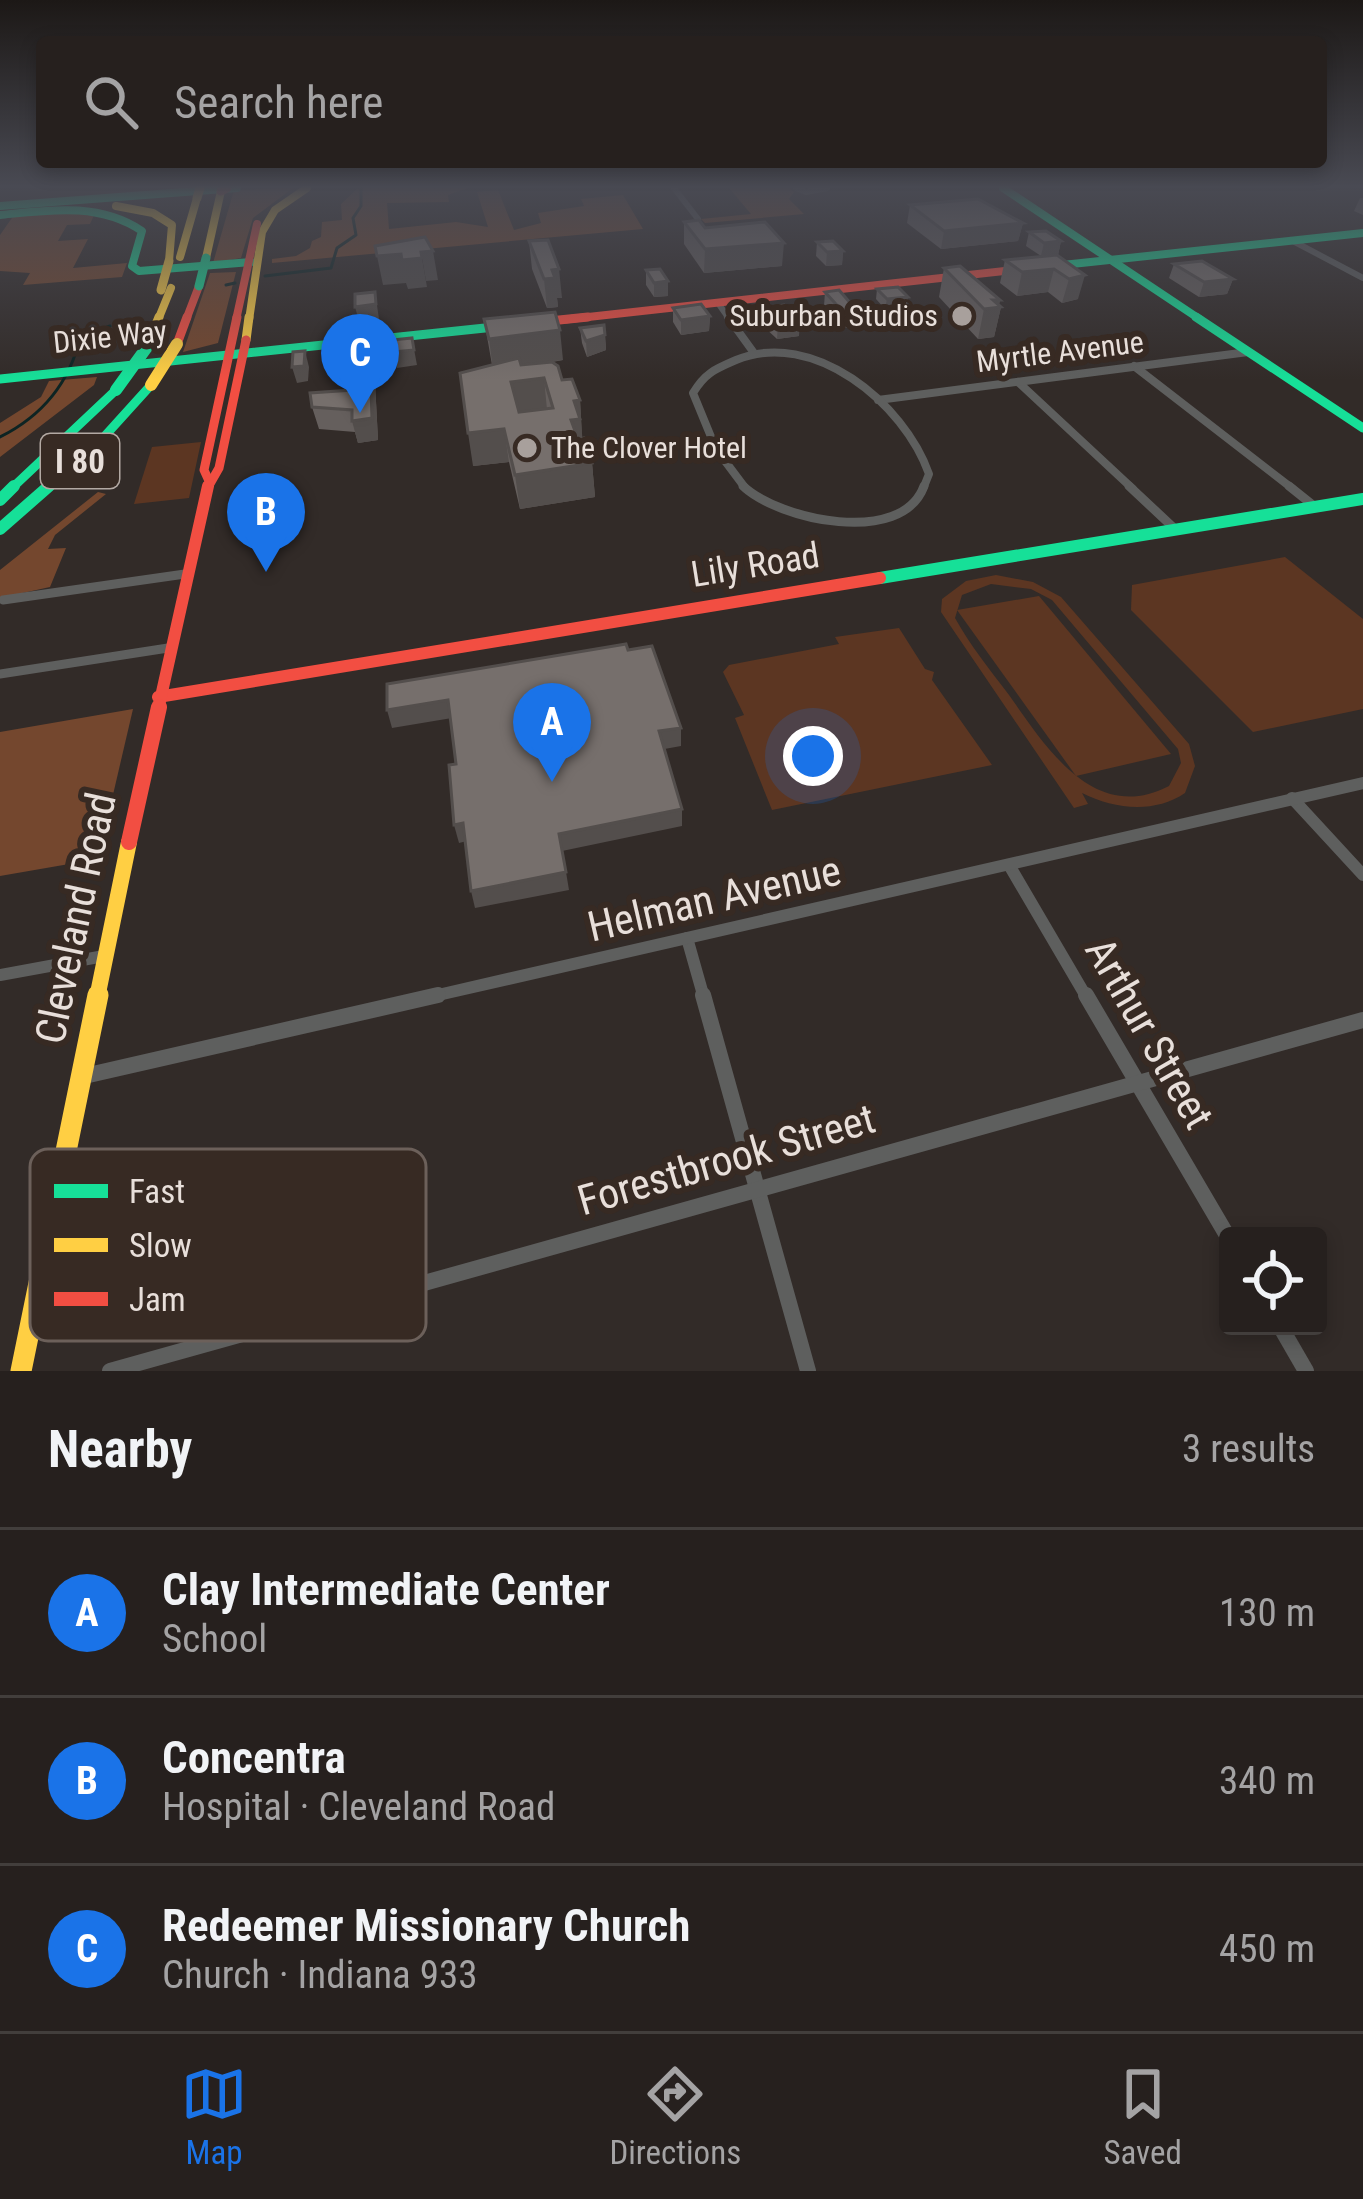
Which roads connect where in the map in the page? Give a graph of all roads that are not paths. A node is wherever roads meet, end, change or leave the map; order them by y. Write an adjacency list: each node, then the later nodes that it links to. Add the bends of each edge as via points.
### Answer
1 (137, 252): 11 (main road, via 139,271)
2 (174, 252): 10 (main road)
3 (179, 252): 10 (main road, I 80)
4 (207, 252): 25 (main road, I 80, bridge, via 177,344 151,385)
5 (254, 252): 11 (main road, Cleveland Road)
6 (1097, 252): 9 (main road)
7 (1182, 252): 9 (main road, Dixie Way)
8 (1314, 252): 12 (street)
9 (1109, 260): 13 (main road, Dixie Way); 14 (main road)
10 (174, 261): 23 (main road, I 80, bridge, via 160,320 116,391)
11 (252, 262): 16 (main road, Cleveland Road)
12 (1363, 278)
13 (718, 303): 15 (street); 16 (main road, Dixie Way)
14 (1248, 352): 17 (street, Myrtle Avenue); 21 (main road)
15 (754, 353): 20 (street, via 821,361 854,374); 20 (street, via 704,374 693,393 736,480 787,514 877,519 914,502 929,481 922,455)
16 (236, 354): 18 (main road, Dixie Way); 27 (main road, Cleveland Road)
17 (1134, 366): 19 (street, Myrtle Avenue); 24 (street)
18 (0, 379)
19 (1018, 382): 20 (street, Myrtle Avenue); 26 (street)
20 (878, 400)
21 (1363, 428)
22 (1363, 499): 24 (main road, Lily Road)
23 (0, 500)
24 (1314, 506): 26 (main road, Lily Road)
25 (0, 530)
26 (1176, 530): 31 (main road, Lily Road)
27 (185, 574): 28 (street); 29 (main road, Cleveland Road)
28 (3, 600)
29 (168, 648): 30 (street); 31 (main road, Cleveland Road)
30 (0, 674)
31 (158, 697): 37 (main road, Cleveland Road)
32 (1363, 782): 33 (street, Helman Avenue)
33 (1292, 798): 34 (street, Helman Avenue); 35 (street)
34 (1010, 865): 36 (street, Helman Avenue); 41 (street, Arthur Street)
35 (1363, 875)
36 (687, 938): 40 (street, Helman Avenue); 43 (street)
37 (104, 956): 38 (street); 40 (main road, Cleveland Road)
38 (0, 976)
39 (1363, 1020): 41 (street, Forestbrook Street)
40 (79, 1077): 42 (main road, Cleveland Road)
41 (1139, 1083): 43 (street, Forestbrook Street); 44 (street, Arthur Street)
42 (65, 1149)
43 (756, 1187): 45 (street, Forestbrook Street); 51 (street)
44 (1222, 1227)
45 (426, 1281)
46 (30, 1325): 49 (main road, Cleveland Road)
47 (1285, 1335): 52 (street)
48 (215, 1341): 50 (street, Forestbrook Street)
49 (21, 1371)
50 (110, 1371)
51 (808, 1371)
52 (1306, 1371)

